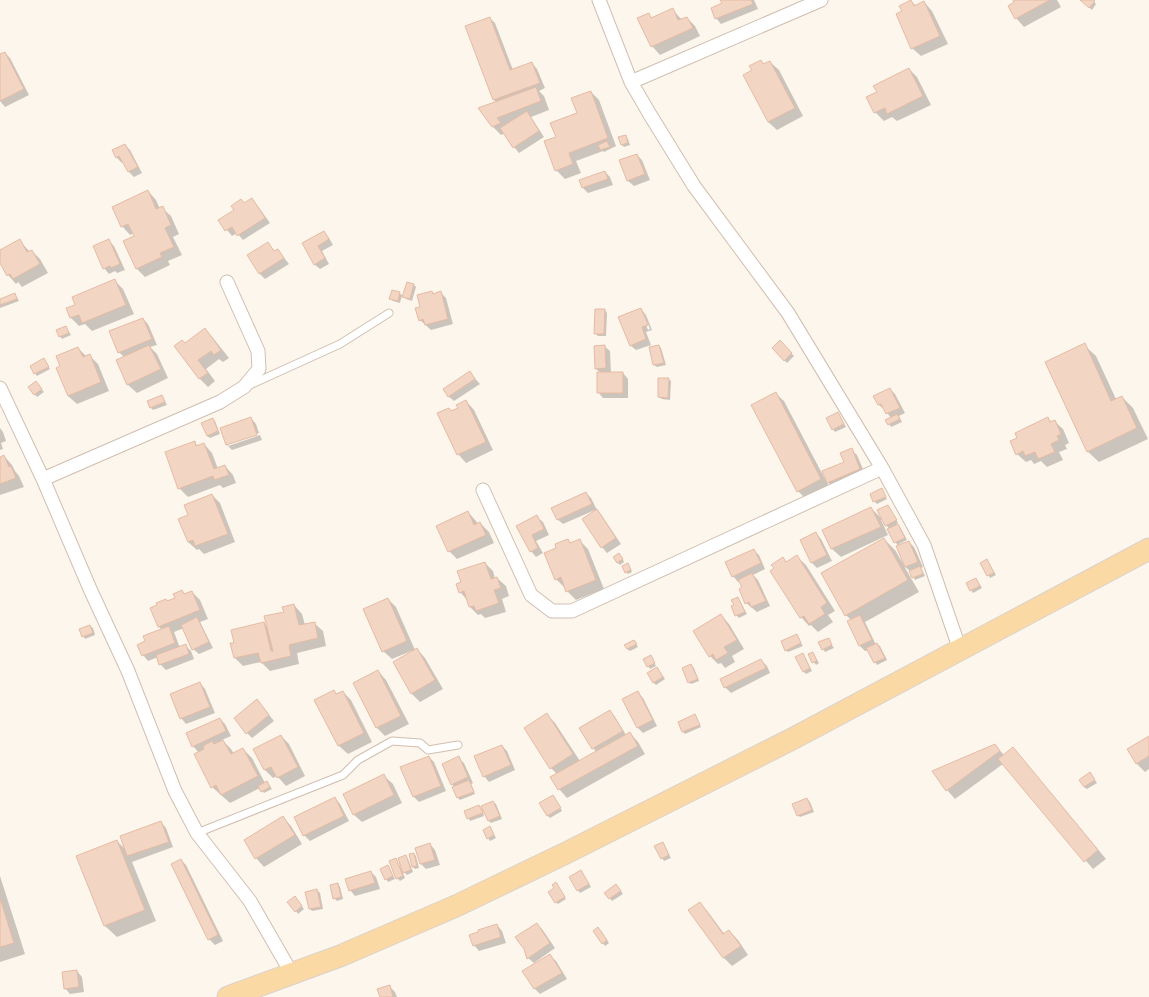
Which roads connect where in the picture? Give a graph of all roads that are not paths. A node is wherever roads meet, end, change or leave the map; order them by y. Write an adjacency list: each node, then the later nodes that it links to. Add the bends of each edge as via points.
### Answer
1 (599, 0): 3 (street)
2 (821, 0): 3 (street)
3 (632, 82): 8 (street, via 694,186 788,313)
4 (227, 282): 6 (street, via 258,351 258,369)
5 (389, 313): 6 (lane, via 340,344)
6 (244, 387): 9 (street, via 220,402)
7 (0, 388): 9 (street)
8 (882, 468): 10 (street, via 572,610 552,611 531,595); 12 (street, via 924,545)
9 (43, 479): 14 (street, via 128,671 175,790)
10 (483, 490)
11 (1149, 549): 12 (main road)
12 (960, 650): 15 (main road, via 794,738 456,906)
13 (458, 745): 14 (lane, via 428,750 420,743 392,741 358,760 343,775)
14 (197, 833): 15 (street, via 250,901)
15 (292, 974): 16 (main road)
16 (228, 997)

